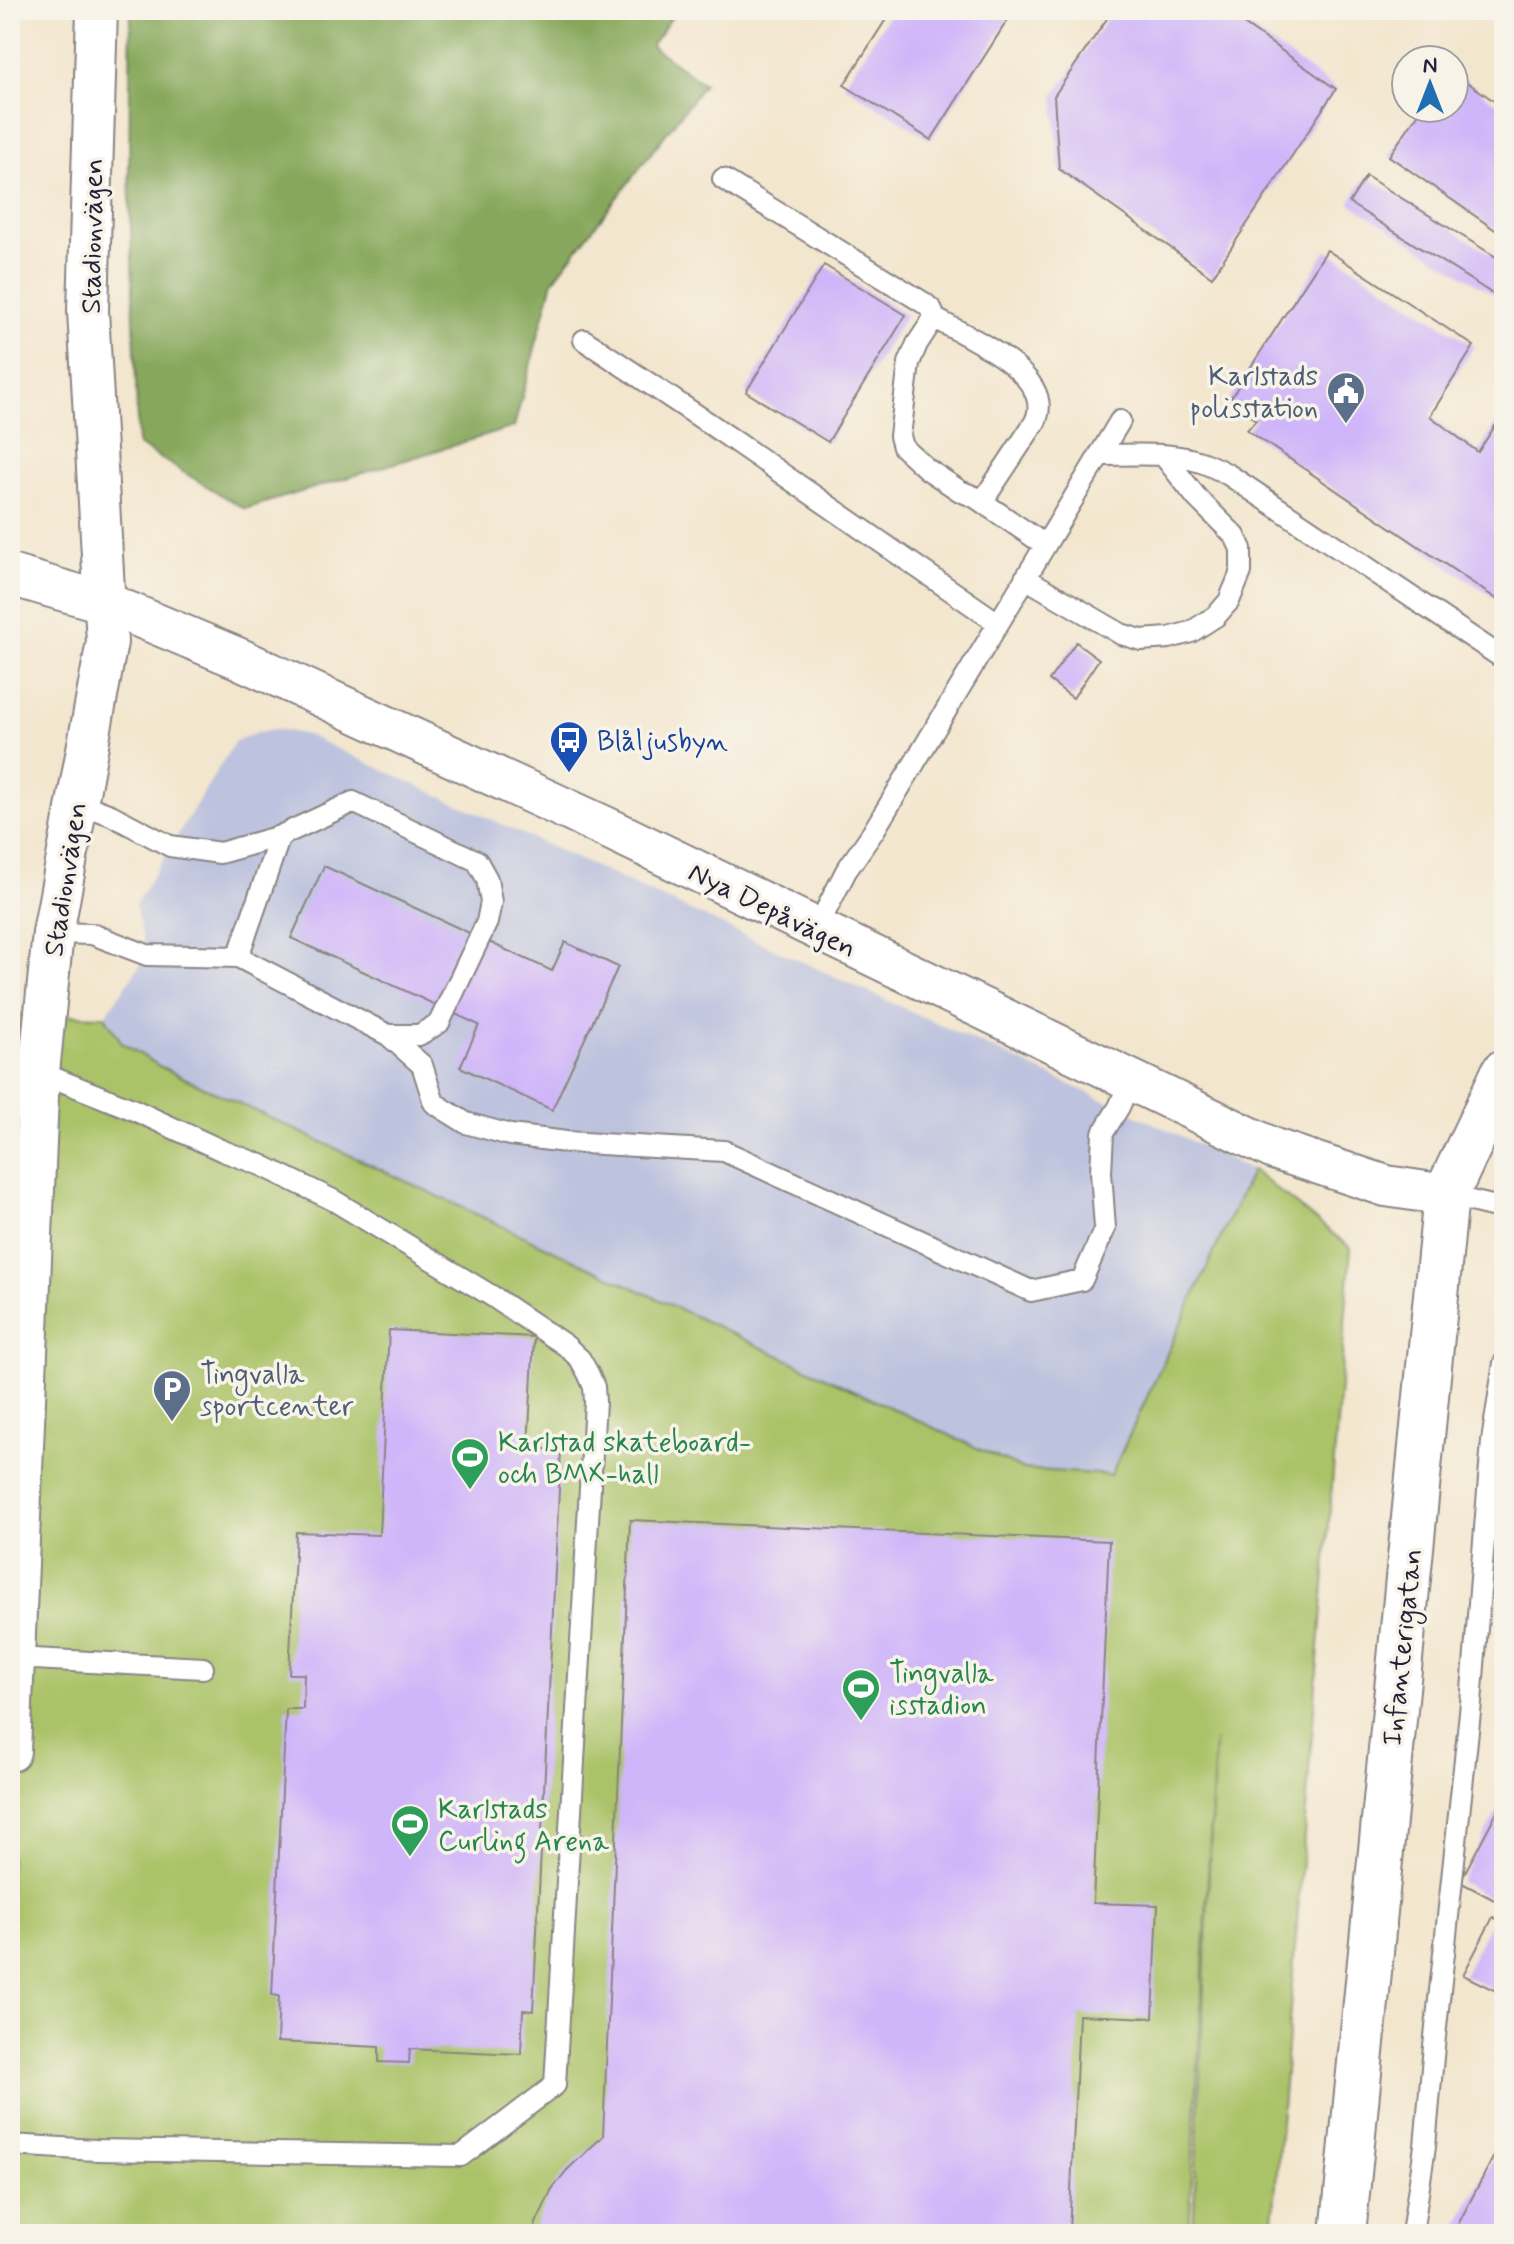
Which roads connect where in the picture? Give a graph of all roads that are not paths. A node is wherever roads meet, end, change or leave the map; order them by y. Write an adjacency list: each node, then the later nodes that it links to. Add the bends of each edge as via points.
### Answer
1 (97, 10): 12 (street, Stadionvägen, via 88,311)
2 (723, 179): 3 (lane, via 924,303)
3 (934, 318): 8 (lane, via 909,363 900,436 903,447 938,477); 8 (lane, via 1006,359 1040,400 1035,422)
4 (584, 340): 13 (lane)
5 (1120, 421): 6 (lane)
6 (1099, 455): 7 (lane); 9 (lane)
7 (1164, 456): 11 (lane, via 1241,549 1241,572 1216,616 1191,632 1141,640 1121,634); 14 (lane, via 1197,460 1229,475)
8 (982, 502): 9 (lane)
9 (1045, 545): 11 (lane)
10 (10, 575): 12 (street, Nya Depåvägen)
11 (1025, 578): 13 (lane)
12 (106, 603): 15 (street, Stadionvägen, via 107,642); 17 (street, Nya Depåvägen, via 240,659)
13 (998, 623): 17 (lane, via 846,871)
14 (1504, 659)
15 (76, 802): 16 (lane, via 170,846 220,853); 18 (street, Stadionvägen)
16 (280, 836): 19 (lane); 20 (lane, via 353,802 477,861 487,879 487,922 439,1023 419,1035)
17 (816, 930): 23 (street, Nya Depåvägen)
18 (53, 933): 19 (lane, via 92,934 147,955); 21 (street, Stadionvägen)
19 (238, 957): 20 (lane)
20 (388, 1035): 23 (lane, via 422,1065 434,1103 466,1123 566,1142 724,1151 1031,1291 1082,1280 1105,1228 1103,1133)
21 (39, 1072): 27 (street, Stadionvägen); 30 (lane, via 333,1200 565,1345 588,1373 595,1402 555,2085 461,2156)
22 (1504, 1072): 24 (street, Infanterigatan)
23 (1131, 1080): 24 (street, Nya Depåvägen, via 1274,1149 1386,1186)
24 (1446, 1195): 25 (lane); 31 (street, Infanterigatan)
25 (1504, 1209)
26 (1504, 1363): 32 (lane)
27 (15, 1658): 28 (lane); 29 (street, Stadionvägen)
28 (203, 1668)
29 (10, 1751)
30 (10, 2145)
31 (1343, 2234)
32 (1412, 2234)

